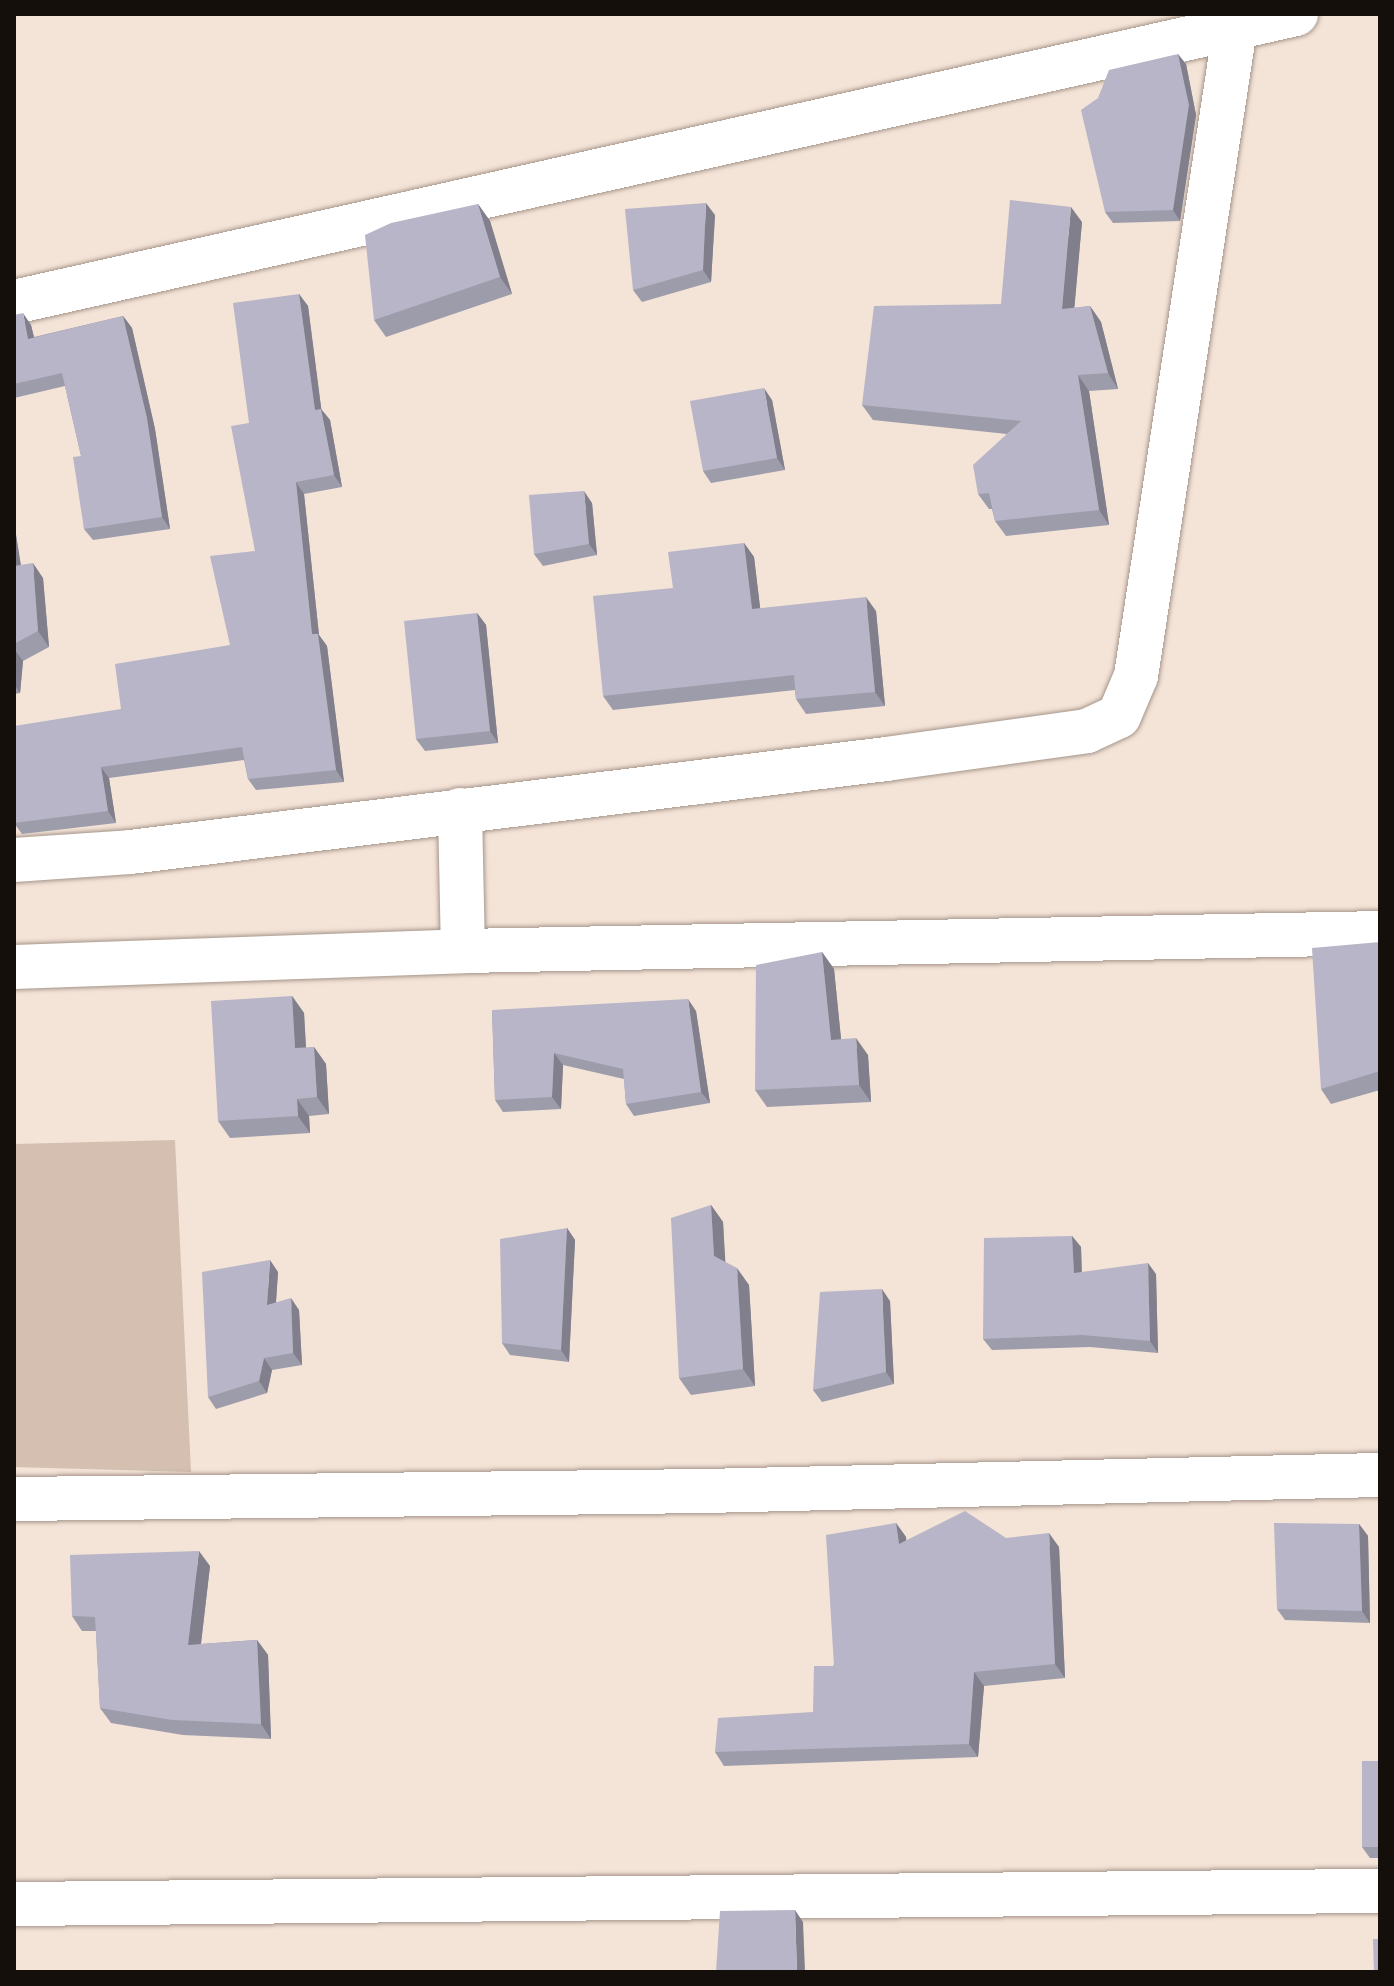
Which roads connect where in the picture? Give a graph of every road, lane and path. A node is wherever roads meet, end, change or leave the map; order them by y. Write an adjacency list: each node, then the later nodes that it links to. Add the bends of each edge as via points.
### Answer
1 (1296, 14): 2 (street)
2 (1235, 28): 3 (street); 4 (street, via 1136,676 1119,716 1072,733)
3 (14, 302)
4 (460, 810): 5 (street, via 130,852); 7 (street)
5 (14, 860)
6 (1380, 933): 7 (street)
7 (463, 951): 8 (street)
8 (14, 967)
9 (1380, 1475): 10 (street, via 705,1491)
10 (14, 1499)
11 (1380, 1891): 12 (street)
12 (14, 1904)

